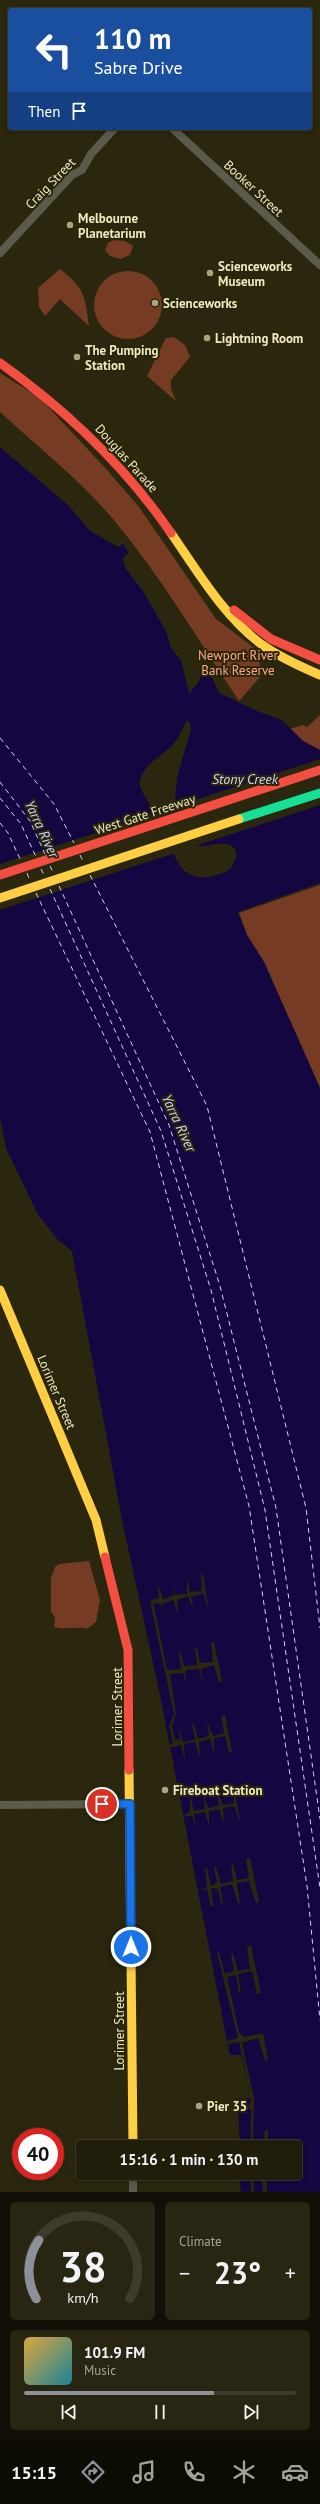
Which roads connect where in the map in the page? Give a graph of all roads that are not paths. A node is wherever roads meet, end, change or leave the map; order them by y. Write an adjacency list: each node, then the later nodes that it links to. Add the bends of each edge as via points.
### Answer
1 (113, 130): 3 (street, Craig Street, via 91,154 82,170 72,175)
2 (174, 130): 4 (street, Booker Street)
3 (0, 253)
4 (320, 265)
5 (0, 364): 6 (main road, Douglas Parade, via 53,402 115,461 145,496)
6 (213, 591): 7 (main road, Douglas Parade, via 252,626 271,639); 8 (main road, Douglas Parade, via 229,615 256,641 288,662)
7 (320, 660)
8 (320, 676)
9 (320, 770): 11 (main road, West Gate Freeway)
10 (320, 793): 12 (main road)
11 (0, 875)
12 (0, 898)
13 (0, 1290): 14 (main road, Lorimer Street, via 96,1520 128,1650)
14 (130, 1804): 15 (street); 16 (main road, Lorimer Street)
15 (0, 1805)
16 (133, 2140)
17 (133, 2180): 18 (street)
18 (133, 2192)

